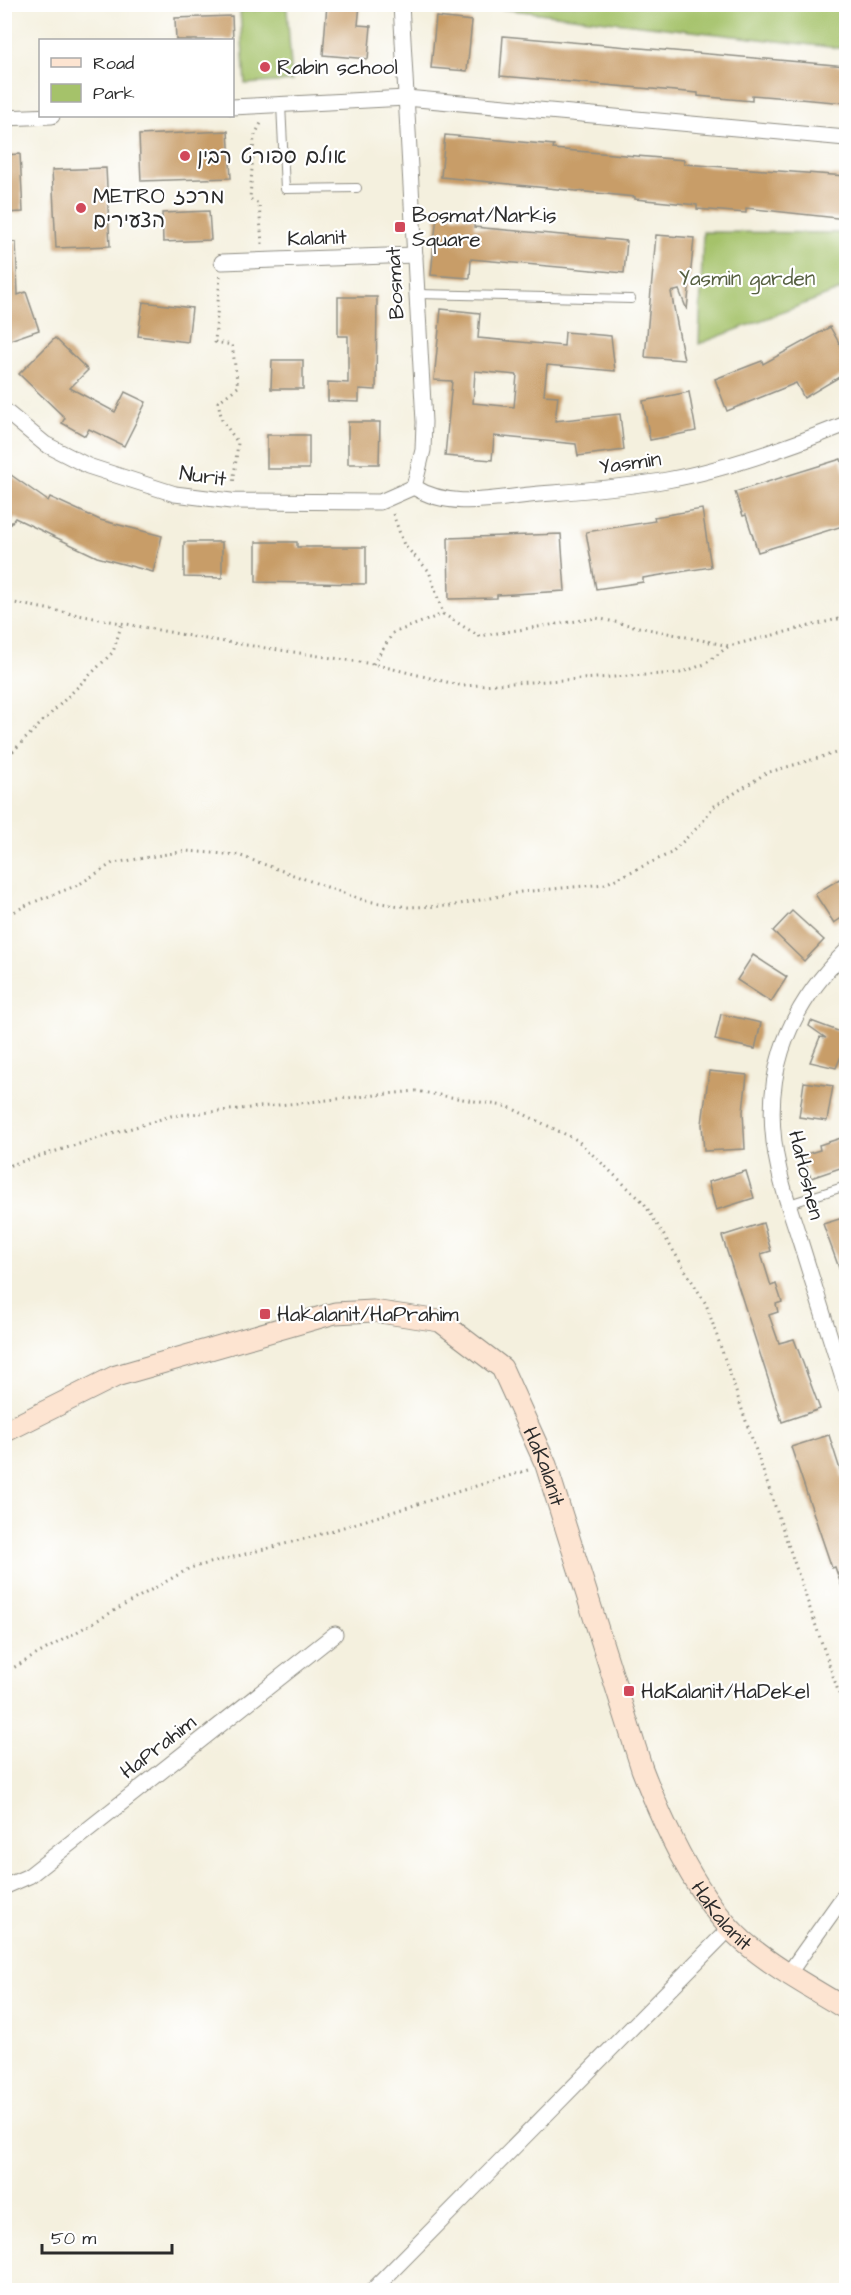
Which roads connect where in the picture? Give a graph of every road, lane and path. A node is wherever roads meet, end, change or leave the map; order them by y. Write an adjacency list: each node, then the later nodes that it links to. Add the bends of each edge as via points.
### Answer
1 (401, 4): 2 (street, Bosmat)
2 (406, 98): 3 (street); 7 (street); 9 (street, Bosmat)
3 (275, 105): 4 (street); 8 (lane, via 285,189); 10 (path, via 254,137 250,199 259,204)
4 (234, 107)
5 (39, 117): 6 (street)
6 (4, 118)
7 (846, 138)
8 (357, 188)
9 (415, 255): 10 (street, Kalanit); 12 (street, Bosmat)
10 (263, 261): 11 (street, Kalanit)
11 (222, 262): 18 (path, via 215,342 232,345 238,371 238,387 218,402 222,420 238,442)
12 (417, 294): 13 (lane); 16 (street, Bosmat, via 424,422 423,450)
13 (631, 299)
14 (4, 410): 18 (street, Nurit, via 45,444 88,466 175,494)
15 (846, 424): 16 (street, Yasmin, via 739,461 668,480 479,500 446,500)
16 (414, 487): 17 (street, Nurit)
17 (387, 500): 18 (street, Nurit); 20 (path, via 404,545 429,571)
18 (231, 501)
19 (4, 602): 22 (path)
20 (442, 614): 23 (path, via 479,636 596,618); 24 (path, via 393,633)
21 (846, 617): 23 (path)
22 (122, 623): 24 (path); 26 (path, via 113,652)
23 (729, 646): 24 (path, via 705,664 681,673 538,683 463,686)
24 (373, 664)
25 (846, 750): 27 (path, via 766,773 713,807 671,853 604,884 521,892 450,906 408,908 366,902 238,855 186,851 113,863 78,885)
26 (4, 759)
27 (4, 917)
28 (846, 951): 31 (street, HaHoshen, via 797,1011 777,1064 772,1125 779,1172)
29 (4, 1167): 37 (path, via 171,1116 416,1091 509,1107 577,1140 644,1203 706,1304)
30 (846, 1186): 31 (lane)
31 (789, 1204): 32 (street, HaHoshen)
32 (846, 1388)
33 (4, 1431): 34 (street, HaKalanit, via 116,1376 335,1313 373,1311 440,1321 502,1368)
34 (546, 1465): 36 (path, via 308,1538 190,1568); 40 (street, HaKalanit, via 653,1798 684,1861)
35 (335, 1634): 38 (street, HaPrahim, via 29,1876)
36 (4, 1673)
37 (846, 1714)
38 (4, 1887)
39 (846, 1893): 41 (street)
40 (730, 1928): 41 (street, HaKalanit, via 764,1958); 43 (street)
41 (789, 1973): 42 (street, HaKalanit)
42 (846, 2009)
43 (373, 2290)

